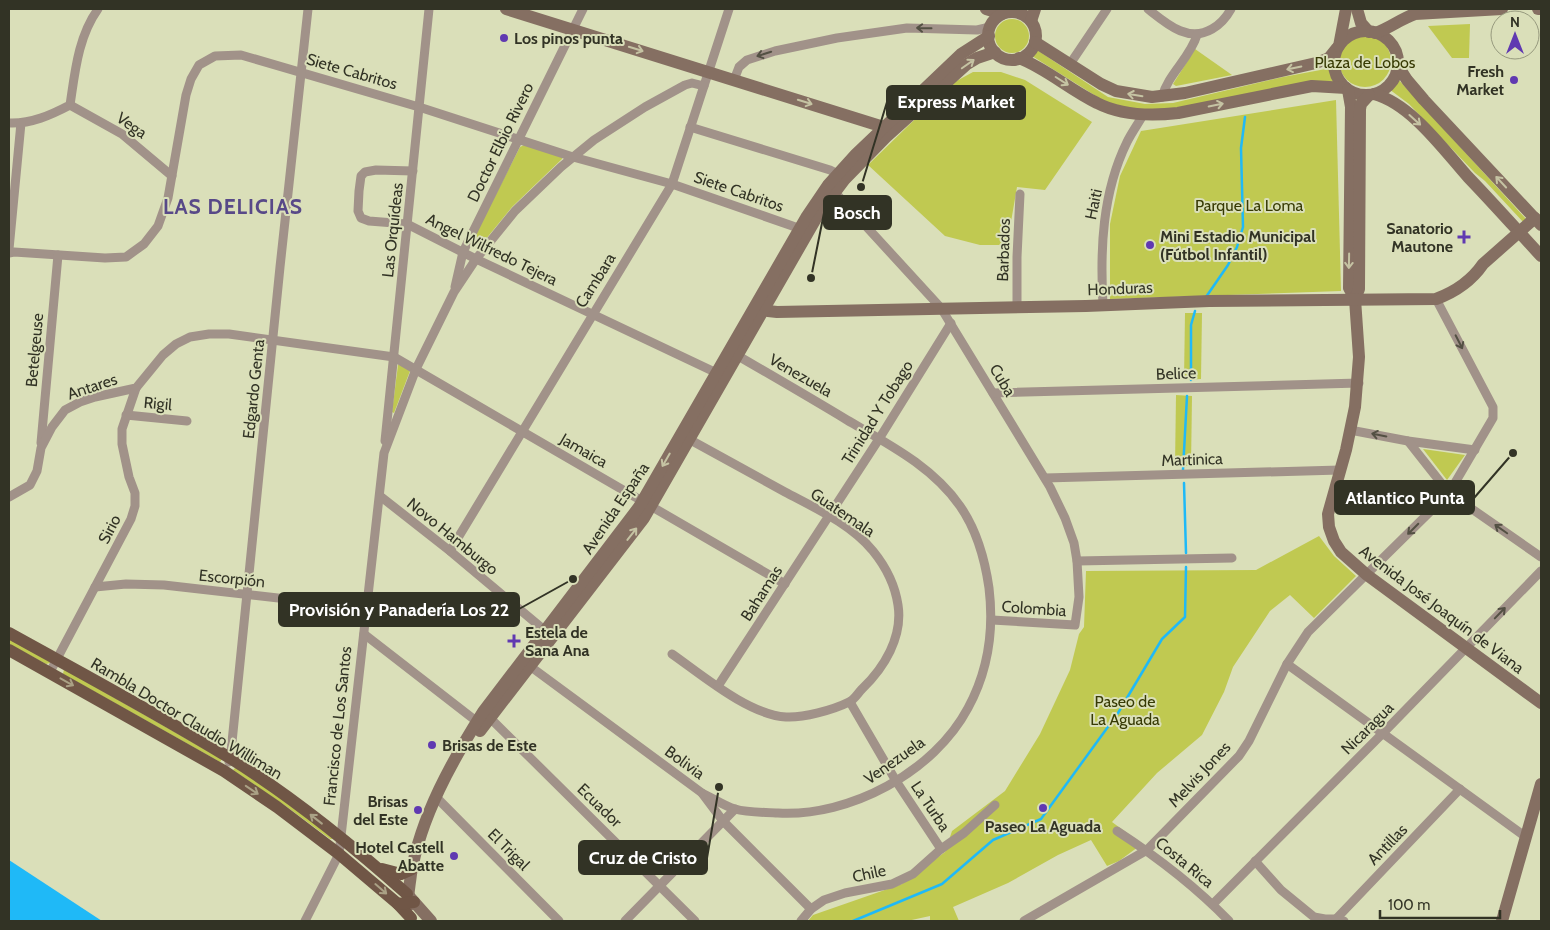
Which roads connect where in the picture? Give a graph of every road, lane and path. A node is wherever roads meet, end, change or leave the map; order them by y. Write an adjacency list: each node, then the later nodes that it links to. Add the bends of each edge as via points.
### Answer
1 (98, 9): 35 (street, via 88,22 81,43)
2 (308, 9): 28 (street, Edgardo Genta)
3 (429, 9): 36 (street, Las Orquídeas)
4 (506, 9): 18 (main road)
5 (583, 9): 18 (street, Doctor Elbio Rivero)
6 (729, 9): 29 (street, Cambara)
7 (986, 9): 16 (main road)
8 (1107, 9): 26 (street)
9 (1148, 9): 21 (street, via 1167,24)
10 (1231, 9): 21 (street, via 1220,24)
11 (1346, 9): 23 (main road)
12 (1357, 9): 20 (main road, via 1361,22)
13 (1481, 9): 14 (main road); 20 (main road, via 1415,14 1390,28)
14 (1502, 9)
15 (1017, 10): 16 (main road); 17 (main road, via 1027,16)
16 (1002, 14): 19 (main road, via 994,20)
17 (1033, 15): 22 (main road)
18 (572, 29): 29 (main road, one-way to 29); 42 (street, Doctor Elbio Rivero)
19 (989, 32): 24 (main road); 30 (street, one-way to 30, via 907,28 837,38 747,60 739,67); 41 (main road, Avenida España, via 961,54)
20 (1372, 32): 23 (main road, via 1354,34); 27 (main road, via 1393,46)
21 (1197, 35): 34 (street)
22 (1035, 42): 25 (main road, via 1029,52); 26 (main road)
23 (1338, 47): 32 (main road, via 1334,57 1336,74); 34 (main road, one-way to 34, via 1329,58 1316,63)
24 (995, 52): 25 (main road, via 1006,59); 41 (main road, Avenida España, one-way to 24, via 967,64)
25 (1019, 58): 37 (main road, one-way to 37, via 1098,104)
26 (1070, 64): 34 (main road, one-way to 26, via 1116,91)
27 (1398, 66): 33 (main road, via 1388,87); 51 (main road, one-way to 27, via 1424,100)
28 (302, 72): 36 (street, Siete Cabritos); 45 (street, Siete Cabritos, via 241,55 215,56 199,65 190,79 186,95); 69 (street, Edgardo Genta)
29 (708, 72): 30 (main road); 31 (street, Cambara)
30 (734, 80): 41 (main road, one-way to 41)
31 (704, 86): 40 (street, Cambara); 43 (street, Francisco de Los Santos, via 685,85 614,125)
32 (1347, 89): 33 (main road); 37 (main road, one-way to 32, via 1178,113 1312,86); 49 (main road, Avenida José Joaquín de Viana)
33 (1371, 95): 49 (main road, Avenida José Joaquín de Viana, via 1360,109); 54 (main road, one-way to 54, via 1397,104 1420,125)
34 (1162, 97)
35 (70, 105): 39 (street); 45 (street, Vega, via 122,134)
36 (419, 107): 42 (street, Siete Cabritos); 44 (street, Las Orquídeas)
37 (1143, 115): 63 (street, Haiti, via 1119,162 1103,225)
38 (9, 122): 39 (street)
39 (21, 123): 55 (street)
40 (690, 127): 46 (street); 47 (street, Cambara)
41 (889, 128): 46 (main road, Avenida España, via 856,154)
42 (518, 139): 43 (street, Siete Cabritos); 56 (street, Doctor Elbio Rivero)
43 (573, 157): 47 (street, Siete Cabritos); 59 (street, Francisco de Los Santos, via 515,211)
44 (413, 171): 52 (street, Las Orquídeas); 52 (street, via 368,170 361,176 359,191 358,211 362,218)
45 (172, 176): 57 (street, Siete Cabritos, via 158,226 144,244 126,256)
46 (842, 176): 48 (main road, Avenida España)
47 (672, 184): 53 (street, Siete Cabritos); 67 (street, Cambara)
48 (832, 189): 53 (main road, Avenida España); 66 (street, Cuba)
49 (1354, 192): 61 (main road, Avenida José Joaquín de Viana, via 1359,289)
50 (1020, 194): 64 (street, Barbados)
51 (1540, 220): 54 (main road, Honduras)
52 (407, 224): 56 (street, Angel Wilfredo Tejera); 71 (street, Las Orquídeas)
53 (804, 231): 65 (main road, Avenida España)
54 (1521, 234): 58 (main road); 62 (main road, Honduras, via 1485,268 1453,292)
55 (9, 251): 57 (street, Siete Cabritos)
56 (463, 252): 59 (street, Angel Wilfredo Tejera); 60 (street, Doctor Elbio Rivero)
57 (58, 255): 84 (street, Betelgeuse)
58 (1541, 256)
59 (476, 259): 60 (street, Francisco de Los Santos); 67 (street, Angel Wilfredo Tejera)
60 (454, 292): 72 (street, Francisco de Los Santos)
61 (1355, 299): 62 (main road, Honduras); 63 (main road, Honduras); 74 (main road, Avenida José Joaquín de Viana, via 1360,357)
62 (1436, 299): 85 (street, Melvis Jones, one-way to 85, via 1493,408 1493,418)
63 (1103, 305): 64 (main road, Honduras)
64 (1017, 307): 66 (main road, Honduras)
65 (761, 308): 66 (main road, Honduras, via 777,312); 70 (main road, Avenida España)
66 (941, 308): 68 (street, Cuba)
67 (592, 314): 73 (street, Angel Wilfredo Tejera); 80 (street, Cambara)
68 (951, 323): 76 (street, Cuba); 82 (street, Trinidad Y Tobago)
69 (273, 339): 71 (street, Antares); 75 (street, Antares, via 229,334 190,337 163,355); 102 (street, Edgardo Genta)
70 (734, 353): 73 (main road, Avenida España); 82 (street, Venezuela)
71 (394, 356): 72 (street, Jamaica); 86 (street, Las Orquídeas)
72 (416, 369): 80 (street, Jamaica); 86 (street, Francisco de Los Santos)
73 (721, 375): 81 (main road, Avenida España)
74 (1358, 383): 76 (street, Belice); 79 (main road, Avenida José Joaquín de Viana)
75 (136, 388): 77 (street, Sirio); 84 (street, Antares, via 80,402 66,410)
76 (993, 394): 88 (street, Cuba)
77 (126, 415): 78 (street, Rigil); 101 (street, Sirio, via 122,444 135,493 135,506)
78 (187, 421)
79 (1350, 430): 83 (street, one-way to 79); 87 (main road, Avenida José Joaquín de Viana)
80 (523, 431): 92 (street, Jamaica); 94 (street, Cambara)
81 (685, 437): 92 (main road, Avenida España); 93 (street, Guatemala)
82 (879, 438): 93 (street, Trinidad Y Tobago); 104 (street, Venezuela, via 941,482 961,507 981,551)
83 (1408, 441): 85 (street); 89 (street)
84 (41, 448): 91 (street, Antares, via 30,485)
85 (1475, 450): 89 (street, Melvis Jones)
86 (384, 453): 90 (street, Francisco de Los Santos)
87 (1340, 470): 88 (street, Martinica); 99 (main road, Avenida José Joaquín de Viana, via 1328,514 1329,527 1341,552)
88 (1045, 478): 97 (street, Cuba, via 1066,518)
89 (1449, 492): 96 (street, one-way to 89); 99 (street, Melvis Jones, one-way to 99)
90 (380, 496): 94 (street, Novo Hamburgo); 103 (street, Francisco de Los Santos)
91 (9, 497)
92 (647, 504): 100 (street, Jamaica); 108 (main road, Avenida España)
93 (828, 516): 100 (street, Bahamas); 117 (street, Guatemala, via 853,532 886,568 898,607 890,654 874,678)
94 (450, 551): 108 (street, Novo Hamburgo)
95 (1232, 558): 97 (street)
96 (1541, 558)
97 (1077, 561): 105 (street, Cuba, via 1079,597)
98 (1541, 571): 109 (street, Nicaragua, one-way to 98)
99 (1367, 575): 109 (main road, Avenida José Joaquín de Viana); 114 (street, Melvis Jones, via 1308,632)
100 (784, 584): 116 (street, Bahamas)
101 (95, 587): 102 (street, Escorpión, via 164,585); 112 (street, Sirio)
102 (248, 595): 103 (street, Escorpión); 121 (street, Edgardo Genta)
103 (366, 608): 107 (street, Francisco de Los Santos)
104 (992, 620): 105 (street, Colombia); 123 (street, Venezuela, via 986,659 968,709 927,759)
105 (1075, 626)
106 (9, 633): 112 (main road, Rambla Doctor Claudio Williman)
107 (364, 634): 119 (street, Ecuador); 133 (street, Francisco de Los Santos)
108 (549, 634): 113 (main road, Avenida España)
109 (1466, 648): 118 (main road, Avenida José Joaquín de Viana); 120 (street, Nicaragua)
110 (9, 650): 115 (main road, Rambla Doctor Claudio Williman)
111 (672, 654): 116 (street, Guatemala)
112 (57, 660): 115 (street, Sirio); 121 (main road, Rambla Doctor Claudio Williman)
113 (526, 664): 119 (main road, Avenida España); 126 (street, Bolivia)
114 (1287, 664): 120 (street); 135 (street, Melvis Jones, via 1239,756)
115 (50, 672): 122 (main road, Rambla Doctor Claudio Williman, one-way to 122)
116 (718, 686): 117 (street, Guatemala, via 761,712 786,717 810,715)
117 (850, 702): 123 (street, La Turba)
118 (1541, 703)
119 (483, 719): 127 (main road, Avenida España, via 467,737); 140 (street, Ecuador)
120 (1384, 732): 125 (street); 137 (street, Nicaragua)
121 (231, 758): 122 (street, Edgardo Genta); 133 (main road, Rambla Doctor Claudio Williman, one-way to 121)
122 (224, 771): 136 (main road, Rambla Doctor Claudio Williman, one-way to 136)
123 (896, 780): 129 (street, Venezuela, via 875,794 824,810 797,814); 134 (street, La Turba)
124 (1541, 784): 132 (main road)
125 (1460, 789): 132 (street); 145 (street, Antillas)
126 (702, 793): 129 (street, Venezuela); 130 (street, Bolivia)
127 (440, 800): 139 (main road, Avenida España, via 420,838); 141 (main road, Avenida España); 148 (street, El Trigal)
128 (995, 805): 134 (street, Chile)
129 (735, 809): 130 (street)
130 (723, 822): 140 (street); 143 (street, Bolivia)
131 (1117, 830): 135 (street, Costa Rica)
132 (1526, 837): 154 (main road)
133 (341, 838): 136 (street, Francisco de Los Santos); 138 (main road, Rambla Doctor Claudio Williman)
134 (941, 849): 143 (street, Chile, via 913,874 892,884 845,893 824,900)
135 (1148, 850): 142 (street, Costa Rica); 152 (street, Melvis Jones)
136 (339, 854): 141 (main road, Rambla Doctor Claudio Williman, one-way to 141); 146 (street, Francisco de Los Santos)
137 (1256, 861): 142 (street, Nicaragua); 145 (street, via 1281,890 1314,917)
138 (377, 867): 139 (main road, via 401,874); 141 (main road, Rambla Doctor Claudio Williman)
139 (412, 869): 141 (main road, Avenida España)
140 (660, 885): 149 (street); 150 (street, Ecuador)
141 (407, 901): 144 (main road, Rambla Doctor Claudio Williman); 147 (main road, Rambla Doctor Claudio Williman)
142 (1213, 904): 153 (street, Costa Rica)
143 (811, 909): 151 (street, Chile)
144 (412, 920)
145 (1340, 920)
146 (305, 921)
147 (431, 921)
148 (559, 921)
149 (625, 921)
150 (695, 921)
151 (801, 921)
152 (1026, 921)
153 (1229, 921)
154 (1502, 921)

